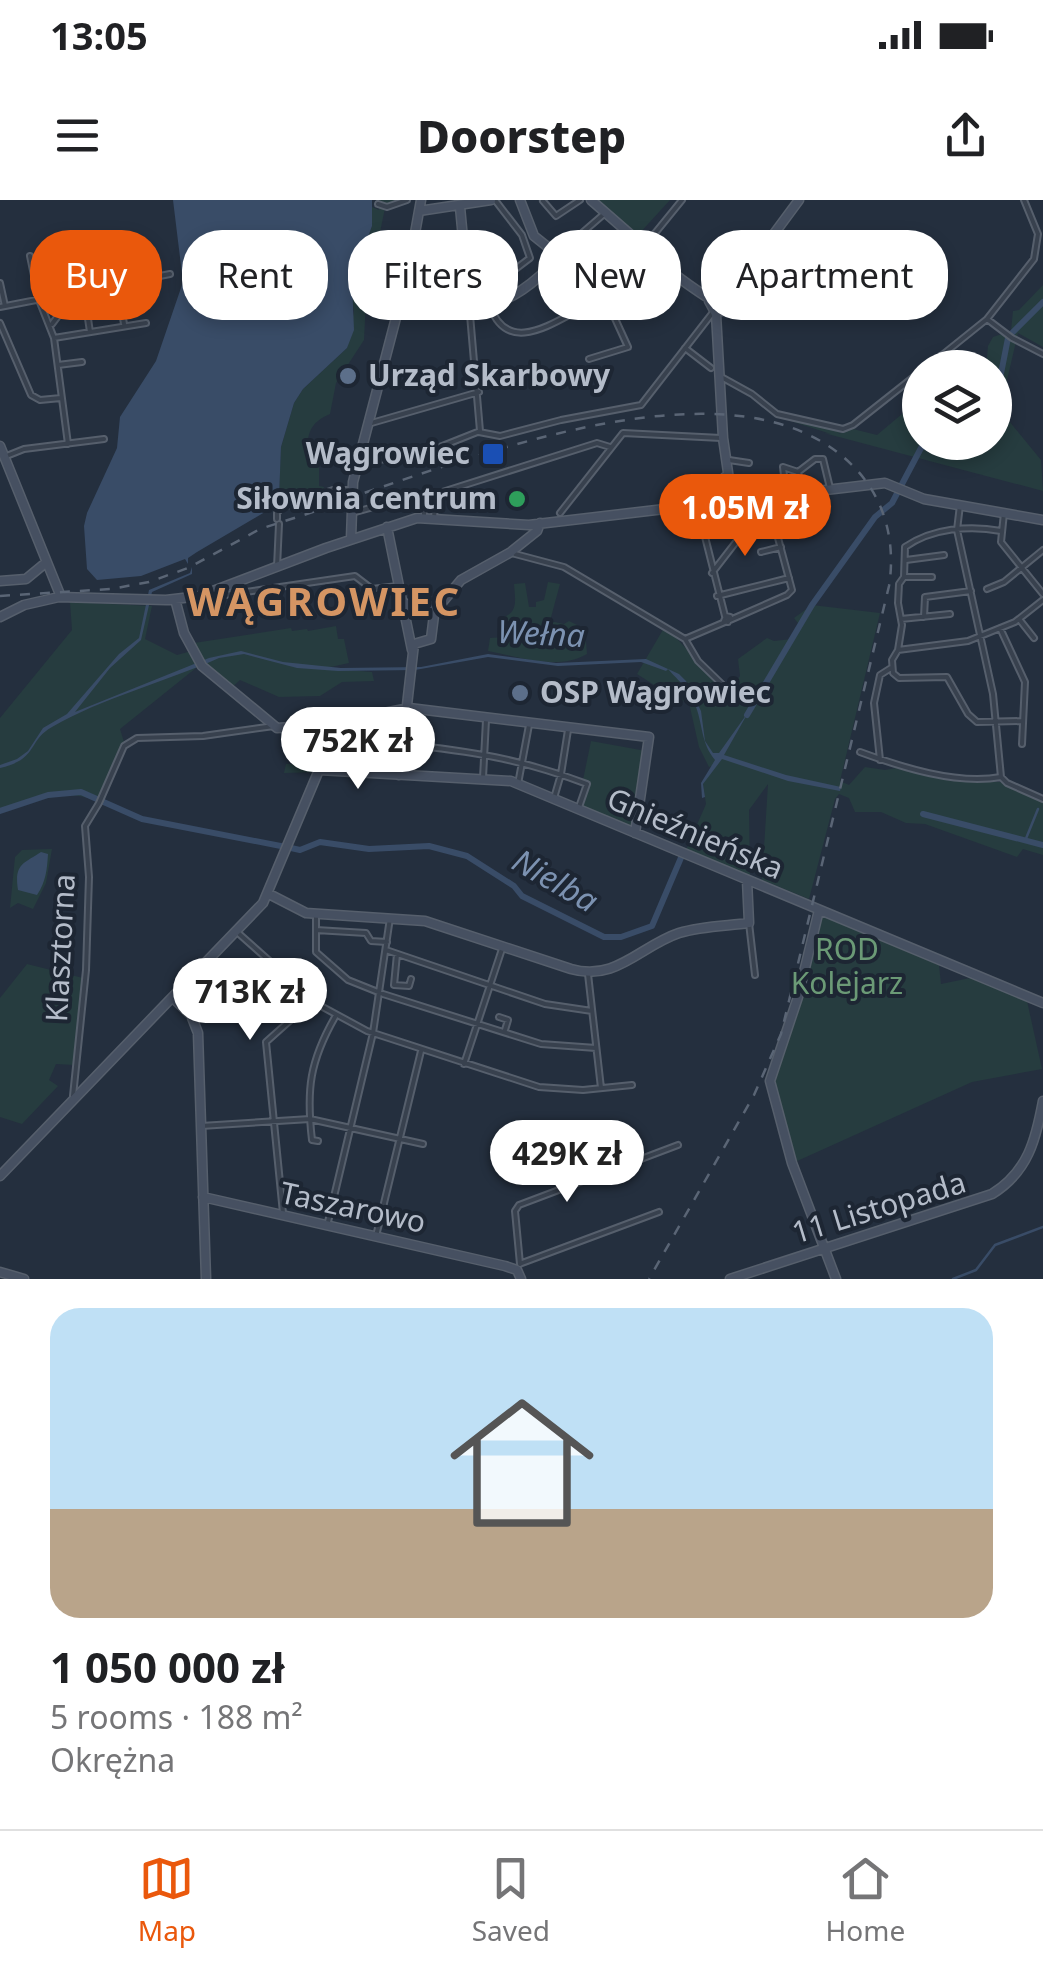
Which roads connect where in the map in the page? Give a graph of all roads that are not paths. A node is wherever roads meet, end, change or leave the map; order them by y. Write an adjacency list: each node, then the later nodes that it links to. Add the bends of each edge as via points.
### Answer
1 (407, 200): 11 (street)
2 (421, 200): 13 (street)
3 (493, 200): 12 (street); 18 (street)
4 (520, 200): 23 (street)
5 (543, 200): 6 (street, via 556,216)
6 (580, 200)
7 (590, 200): 14 (street)
8 (682, 200): 21 (street)
9 (799, 200): 22 (street)
10 (1024, 200): 45 (street, via 1038,234 1037,252)
11 (378, 204)
12 (457, 205): 13 (street); 16 (street)
13 (419, 211): 15 (street)
14 (604, 214): 19 (street); 20 (street)
15 (415, 230)
16 (460, 230)
17 (518, 230): 24 (street, via 530,257)
18 (518, 230)
19 (585, 230)
20 (624, 230)
21 (656, 230)
22 (777, 230)
23 (538, 238)
24 (518, 267)
25 (170, 274): 26 (street)
26 (162, 276)
27 (538, 276): 30 (street)
28 (681, 277): 31 (street)
29 (0, 283): 33 (street)
30 (518, 291)
31 (701, 294)
32 (30, 302): 33 (street)
33 (2, 307)
34 (47, 320): 49 (street)
35 (55, 320): 49 (street)
36 (88, 320): 50 (street)
37 (123, 320): 48 (street)
38 (395, 320): 63 (street)
39 (471, 320): 61 (street)
40 (497, 320): 41 (street, via 510,332)
41 (557, 320)
42 (616, 320): 55 (street, via 628,346)
43 (711, 320): 52 (street)
44 (717, 320): 59 (street)
45 (988, 320): 53 (street); 54 (street)
46 (0, 322): 62 (street, via 31,395)
47 (146, 322): 48 (street)
48 (124, 325): 50 (street)
49 (50, 326): 51 (street)
50 (90, 332): 51 (street)
51 (54, 338): 57 (street)
52 (685, 348): 58 (street); 64 (street, via 640,406 500,436)
53 (949, 350)
54 (1043, 354)
55 (590, 360)
56 (82, 362): 57 (street)
57 (58, 365): 62 (street)
58 (711, 368)
59 (720, 378): 60 (street, via 777,414 843,429); 65 (street)
60 (902, 387)
61 (479, 392): 63 (street); 64 (street)
62 (62, 398): 67 (street)
63 (368, 424): 72 (street)
64 (480, 432): 72 (street, via 414,457)
65 (723, 438): 69 (street, via 630,431); 71 (street); 80 (street)
66 (104, 439): 67 (street)
67 (68, 444): 70 (street)
68 (0, 446): 70 (street)
69 (610, 447): 79 (street, via 598,444); 87 (street)
70 (4, 457): 104 (street, via 44,550)
71 (726, 460): 73 (street); 80 (street)
72 (358, 462): 76 (street)
73 (749, 463)
74 (798, 472): 75 (street, via 824,460); 77 (street); 78 (street, via 783,467)
75 (830, 488): 77 (street); 84 (street, via 882,483)
76 (351, 490): 85 (street); 102 (street, via 333,490 277,512)
77 (802, 492): 78 (street)
78 (786, 493): 81 (street)
79 (436, 494): 82 (street); 88 (street)
80 (726, 495): 81 (street); 83 (street)
81 (767, 496): 89 (street)
82 (409, 498): 85 (street); 88 (street, via 424,500)
83 (696, 504): 87 (street); 105 (street)
84 (960, 505): 86 (street); 93 (street)
85 (354, 511): 95 (street)
86 (1004, 513): 90 (street); 94 (street)
87 (559, 517): 91 (street)
88 (429, 518): 91 (street); 92 (street)
89 (774, 520): 96 (street); 105 (street, via 746,528)
90 (1043, 520)
91 (536, 526): 99 (street)
92 (388, 527): 95 (street); 111 (street)
93 (957, 530): 94 (street); 101 (street, via 910,543); 115 (street)
94 (1001, 531): 103 (street, via 1001,542)
95 (350, 539): 102 (street)
96 (781, 547): 98 (street); 109 (street)
97 (1043, 550): 103 (street)
98 (761, 552)
99 (513, 553): 121 (street, via 458,582); 130 (street, via 564,567)
100 (944, 555): 101 (street)
101 (906, 560): 107 (street)
102 (277, 567): 106 (street)
103 (1021, 567): 113 (street); 118 (street)
104 (44, 569): 110 (street, via 23,580); 117 (street)
105 (712, 573): 116 (street)
106 (254, 576): 112 (street); 114 (street)
107 (904, 577): 108 (street); 126 (street)
108 (932, 577)
109 (790, 578): 116 (street); 125 (street, via 790,593)
110 (0, 581)
111 (398, 586): 112 (street, via 372,589 355,576); 119 (street)
112 (260, 590): 114 (street)
113 (986, 590)
114 (228, 591): 120 (street)
115 (970, 591): 123 (street, via 925,597); 129 (street)
116 (718, 596): 125 (street)
117 (60, 597): 120 (street); 124 (street)
118 (1043, 597): 127 (street)
119 (400, 598): 121 (street); 133 (street)
120 (175, 600): 143 (street, via 204,668)
121 (434, 607): 133 (street, via 430,639 414,644)
122 (950, 614): 123 (street)
123 (924, 616): 126 (street)
124 (0, 617)
125 (727, 619): 130 (street)
126 (901, 619): 132 (street)
127 (1020, 619): 128 (street); 131 (street)
128 (1000, 628): 129 (street); 139 (street, via 1026,682)
129 (981, 636): 132 (street); 140 (street)
130 (686, 638): 135 (street)
131 (1034, 638)
132 (898, 650): 134 (street)
133 (412, 661): 136 (street)
134 (892, 668): 140 (street, via 899,678 947,677 971,718); 148 (street, via 880,676 875,699)
135 (728, 691)
136 (406, 709): 137 (street, Klasztorna); 141 (street, Klasztorna); 144 (street)
137 (487, 716): 138 (street, Klasztorna); 147 (street)
138 (530, 720): 142 (street, Klasztorna); 149 (street)
139 (1023, 721): 140 (street); 145 (street)
140 (996, 723): 153 (street)
141 (325, 724): 143 (street, Klasztorna); 150 (street)
142 (569, 725): 151 (street); 159 (street, Klasztorna, via 649,737)
143 (274, 726): 191 (street, Klasztorna, via 131,740 121,752 85,828 85,985)
144 (401, 744): 147 (street); 152 (street)
145 (1022, 744)
146 (860, 752): 148 (street)
147 (484, 753): 149 (street); 154 (street)
148 (880, 760): 153 (street, via 943,774)
149 (525, 762): 151 (street); 155 (street)
150 (319, 770): 152 (street, Gnieźnieńska); 161 (street)
151 (562, 774): 156 (street); 158 (street, via 587,784)
152 (399, 775): 154 (street, Gnieźnieńska)
153 (1000, 776): 157 (street)
154 (483, 778): 155 (street, Gnieźnieńska)
155 (518, 784): 156 (street, Gnieźnieńska)
156 (554, 798): 158 (street, Gnieźnieńska)
157 (1043, 799)
158 (578, 809): 159 (street, Gnieźnieńska)
159 (635, 833): 160 (street, Gnieźnieńska)
160 (746, 880): 162 (street, Gnieźnieńska); 165 (street)
161 (269, 894): 163 (street); 167 (street)
162 (819, 910): 179 (street, Gnieźnieńska); 207 (street, via 770,1081)
163 (316, 914): 164 (street); 166 (street)
164 (390, 917): 168 (street); 169 (street)
165 (749, 923): 172 (street, via 685,932 617,968); 173 (street)
166 (316, 930): 168 (street); 176 (street, via 320,958)
167 (237, 932): 177 (street); 178 (street)
168 (387, 942): 170 (street)
169 (503, 946): 172 (street); 175 (street)
170 (386, 950): 171 (street); 176 (street)
171 (398, 954): 174 (street, via 394,984 409,986); 175 (street)
172 (588, 972): 180 (street)
173 (755, 975)
174 (412, 979)
175 (490, 985): 180 (street); 183 (street)
176 (379, 992): 183 (street); 185 (street)
177 (173, 998): 191 (street); 195 (street, via 196,1025)
178 (313, 1000): 181 (street); 194 (street, via 267,1039)
179 (1041, 1003)
180 (592, 1011): 186 (street)
181 (335, 1017): 185 (street); 193 (street, via 312,1068)
182 (499, 1017): 184 (street, via 508,1020)
183 (478, 1023): 184 (street); 188 (street)
184 (504, 1032): 186 (street, via 541,1044)
185 (373, 1034): 187 (street); 196 (street)
186 (596, 1048): 190 (street)
187 (421, 1049): 188 (street); 197 (street)
188 (464, 1064): 190 (street, via 536,1086)
189 (632, 1085): 190 (street)
190 (601, 1088)
191 (69, 1100): 201 (street)
192 (1043, 1101): 207 (street, 11 Listopada, via 1028,1158 1000,1190)
193 (310, 1118): 194 (street); 196 (street); 198 (street, via 312,1140)
194 (274, 1121): 195 (street); 204 (street)
195 (201, 1126): 202 (street)
196 (351, 1127): 197 (street); 205 (street)
197 (400, 1138): 199 (street); 206 (street)
198 (318, 1141)
199 (423, 1144)
200 (678, 1145): 208 (street, via 519,1205)
201 (0, 1176)
202 (204, 1197): 204 (street, Taszarowo); 211 (street)
203 (659, 1212): 208 (street)
204 (283, 1216): 205 (street, Taszarowo)
205 (327, 1226): 206 (street, Taszarowo)
206 (376, 1236): 208 (street, Taszarowo)
207 (823, 1248): 213 (street, 11 Listopada); 214 (street)
208 (518, 1267): 212 (street)
209 (0, 1272): 210 (street)
210 (24, 1279)
211 (206, 1279)
212 (521, 1279)
213 (730, 1279)
214 (836, 1279)

